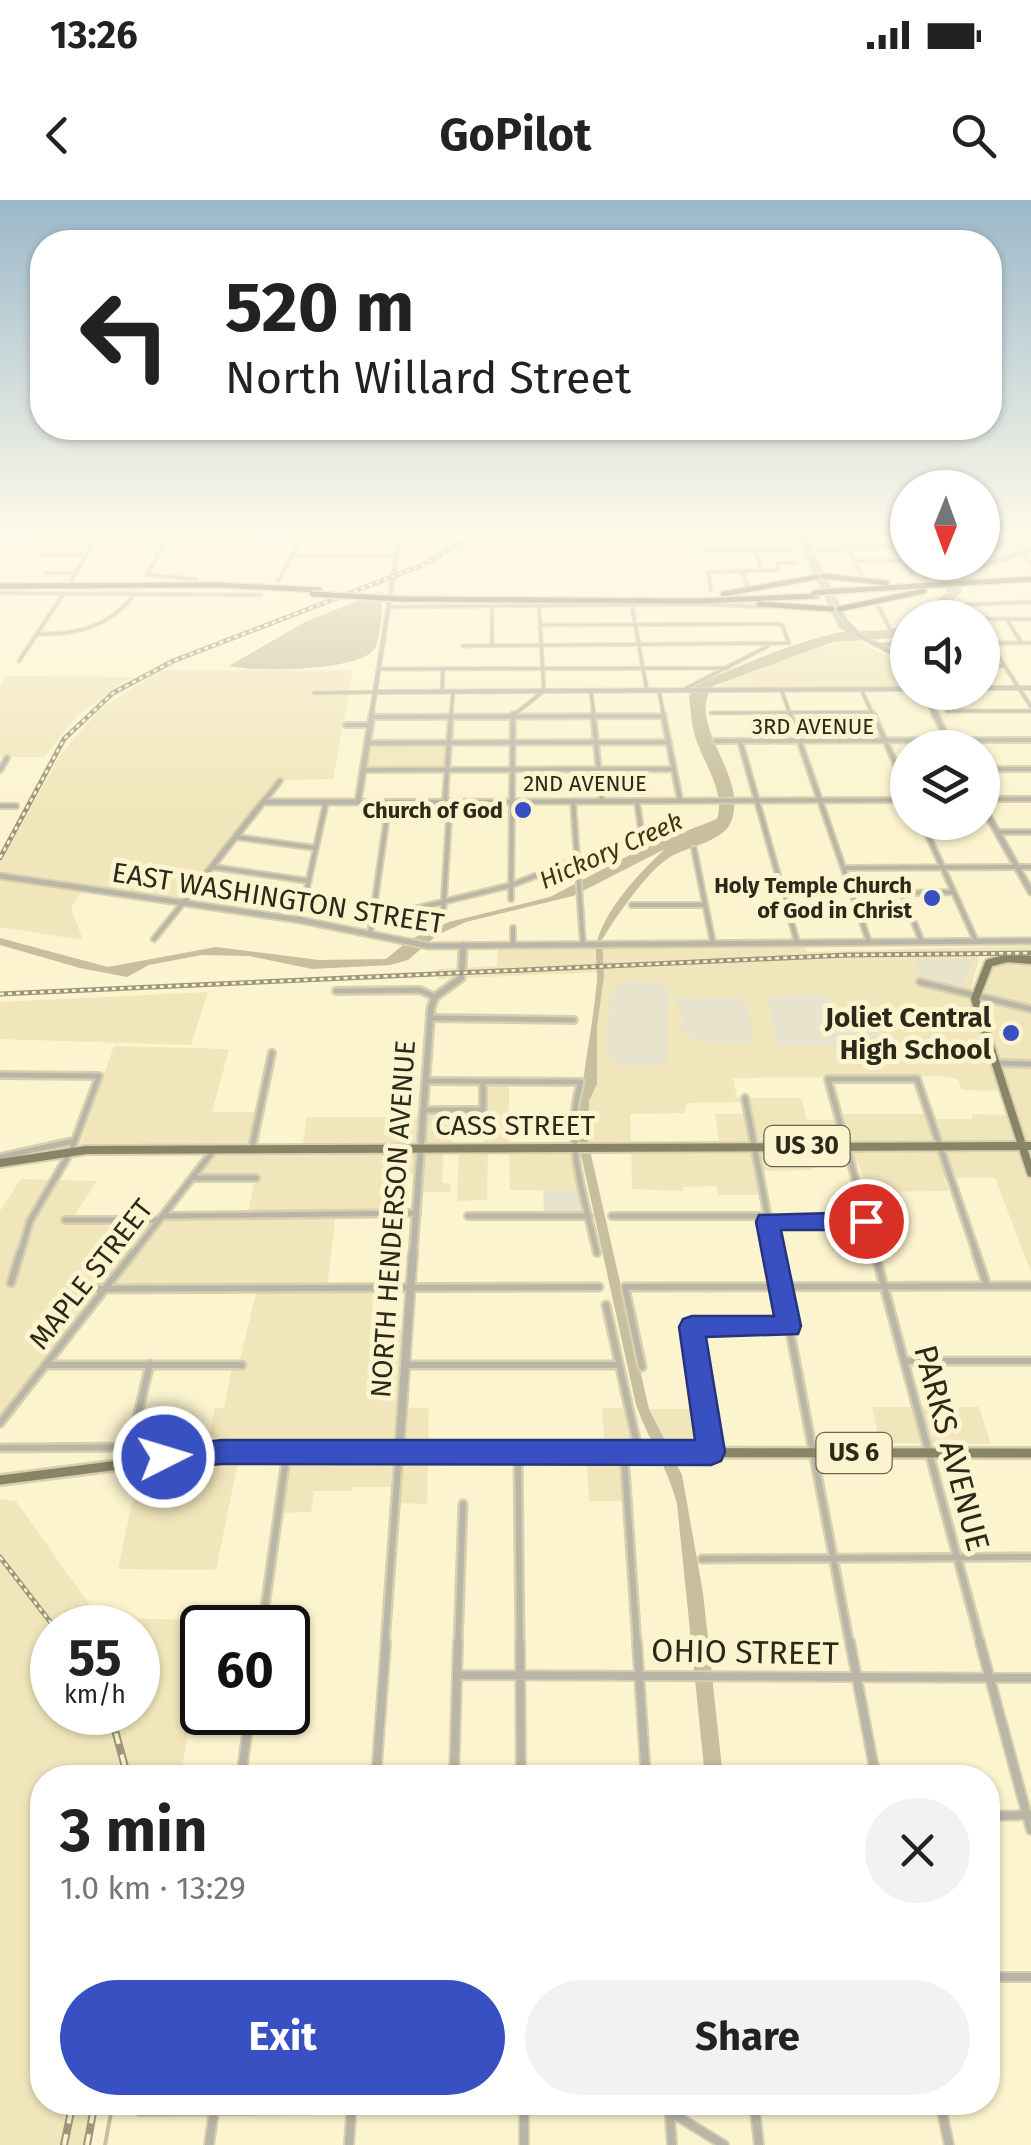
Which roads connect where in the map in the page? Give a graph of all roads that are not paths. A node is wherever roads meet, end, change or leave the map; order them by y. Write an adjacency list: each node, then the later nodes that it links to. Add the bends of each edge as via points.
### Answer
1 (43, 624): 9 (street)
2 (106, 624): 9 (street, via 72,634)
3 (386, 624): 29 (street)
4 (492, 624): 17 (street)
5 (635, 624): 8 (street); 14 (street, via 780,624 788,644); 19 (street)
6 (844, 624): 15 (street)
7 (1010, 624): 13 (street)
8 (540, 625): 18 (street)
9 (36, 634): 22 (street)
10 (890, 642): 15 (street)
11 (1000, 642): 13 (street)
12 (1031, 642): 13 (street)
13 (1022, 643)
14 (772, 644): 19 (street); 28 (street)
15 (876, 645): 20 (street)
16 (463, 646): 17 (street)
17 (492, 646): 18 (street)
18 (541, 646): 19 (street); 26 (street)
19 (639, 646): 27 (street)
20 (890, 652)
21 (1000, 659): 24 (street)
22 (19, 661)
23 (1000, 666): 24 (street)
24 (1004, 666): 32 (street)
25 (443, 668): 26 (street); 29 (street); 40 (street)
26 (542, 668): 27 (street); 42 (street)
27 (642, 668): 28 (street); 37 (street)
28 (728, 668): 36 (street, via 694,680)
29 (379, 669): 39 (street)
30 (890, 688): 35 (street)
31 (1000, 688): 32 (street)
32 (1018, 688): 33 (street); 45 (street)
33 (1031, 688)
34 (781, 689): 35 (street); 36 (street); 47 (street)
35 (861, 689): 48 (street)
36 (686, 690): 38 (street)
37 (647, 691): 38 (street); 43 (street)
38 (659, 691): 53 (street)
39 (376, 692): 40 (street); 44 (street); 54 (street)
40 (442, 692): 41 (street)
41 (453, 692): 42 (street); 50 (street)
42 (544, 692): 43 (street); 51 (street)
43 (591, 692): 52 (street)
44 (314, 693)
45 (1031, 709): 46 (street)
46 (947, 711)
47 (790, 712): 48 (street); 49 (street); 63 (street)
48 (872, 712): 57 (street)
49 (711, 713)
50 (451, 716): 51 (street); 54 (street); 64 (street)
51 (512, 716): 52 (street); 65 (street)
52 (593, 716): 53 (street); 66 (street)
53 (664, 716): 67 (street)
54 (372, 717): 55 (street)
55 (370, 724): 56 (street); 68 (street)
56 (346, 725)
57 (884, 740): 58 (street, 3RD AVENUE); 63 (street, 3RD AVENUE); 69 (street)
58 (890, 740)
59 (1000, 740): 60 (street, 3RD AVENUE)
60 (1031, 740)
61 (716, 741): 62 (street, 3RD AVENUE)
62 (740, 741): 63 (street, 3RD AVENUE); 83 (street)
63 (799, 741): 84 (street)
64 (449, 742): 65 (street); 68 (street); 76 (street)
65 (512, 742): 66 (street); 77 (street)
66 (596, 742): 67 (street); 78 (street)
67 (669, 742): 72 (street)
68 (368, 743): 75 (street)
69 (890, 753)
70 (7, 758): 74 (street)
71 (1031, 768): 73 (street)
72 (674, 769): 78 (street); 82 (street)
73 (1000, 769)
74 (0, 770)
75 (363, 770): 76 (street); 93 (street)
76 (448, 770): 77 (street); 86 (street)
77 (511, 770): 78 (street); 87 (street)
78 (599, 770): 89 (street)
79 (280, 781): 91 (street)
80 (1031, 799): 90 (street)
81 (637, 800): 82 (street, 2ND AVENUE); 89 (street, 2ND AVENUE); 102 (street)
82 (680, 800): 83 (street, 2ND AVENUE)
83 (758, 800): 84 (street, 2ND AVENUE); 129 (street)
84 (819, 800): 85 (street, 2ND AVENUE); 109 (street)
85 (890, 800)
86 (448, 801): 87 (street, 2ND AVENUE); 94 (street, 2ND AVENUE); 117 (street)
87 (512, 801): 88 (street, 2ND AVENUE); 113 (street)
88 (573, 801): 89 (street, 2ND AVENUE); 105 (street)
89 (602, 801)
90 (1000, 801)
91 (264, 802): 92 (street, 2ND AVENUE); 100 (street)
92 (326, 802): 93 (street, 2ND AVENUE); 103 (street)
93 (358, 802): 94 (street, 2ND AVENUE)
94 (389, 802): 123 (street)
95 (0, 806): 96 (street)
96 (16, 806)
97 (1000, 832): 98 (street)
98 (1031, 832)
99 (1000, 836): 107 (street)
100 (236, 837): 103 (street); 106 (street)
101 (930, 840): 110 (street)
102 (643, 844)
103 (316, 848): 112 (street)
104 (694, 849): 119 (street)
105 (578, 860): 113 (street); 134 (street)
106 (213, 867): 112 (street); 118 (street)
107 (1017, 867): 108 (street); 110 (street); 115 (street)
108 (1031, 867)
109 (844, 868): 110 (street); 130 (street)
110 (943, 868): 114 (street)
111 (0, 876): 118 (street, EAST WASHINGTON STREET)
112 (309, 881): 122 (street)
113 (512, 885): 116 (street); 117 (street)
114 (954, 892): 127 (street); 131 (street, via 902,893)
115 (1031, 892)
116 (511, 899)
117 (444, 902): 121 (street); 123 (street)
118 (183, 903): 122 (street, EAST WASHINGTON STREET); 126 (street)
119 (704, 905): 120 (street); 132 (street)
120 (632, 906)
121 (443, 915)
122 (300, 920): 125 (street, EAST WASHINGTON STREET)
123 (373, 920): 125 (street)
124 (513, 928): 133 (street)
125 (370, 935): 135 (street, EAST WASHINGTON STREET)
126 (154, 940)
127 (976, 941): 128 (street, EAST WASHINGTON STREET); 131 (street, EAST WASHINGTON STREET)
128 (1031, 941)
129 (797, 942): 130 (street, EAST WASHINGTON STREET); 132 (street, EAST WASHINGTON STREET)
130 (869, 942): 131 (street, EAST WASHINGTON STREET)
131 (922, 942)
132 (713, 943): 134 (street, EAST WASHINGTON STREET)
133 (513, 944): 134 (street, EAST WASHINGTON STREET); 135 (street, EAST WASHINGTON STREET)
134 (587, 944)
135 (464, 945): 137 (street)
136 (1031, 960): 141 (main road, via 1003,958 986,966)
137 (462, 968)
138 (461, 978): 142 (street)
139 (920, 982): 141 (street)
140 (336, 990): 142 (street, via 420,990)
141 (975, 996): 143 (street); 147 (main road)
142 (435, 997): 144 (street, NORTH HENDERSON AVENUE)
143 (1031, 1009)
144 (430, 1018): 145 (street); 150 (street, NORTH HENDERSON AVENUE)
145 (574, 1020)
146 (272, 1053): 160 (street)
147 (996, 1063): 148 (street); 159 (main road)
148 (1031, 1064)
149 (0, 1076): 154 (street, via 99,1076)
150 (427, 1081): 151 (street); 153 (street, NORTH HENDERSON AVENUE)
151 (483, 1081): 153 (street, via 483,1110); 156 (street, via 582,1085 573,1107)
152 (745, 1098): 157 (street)
153 (424, 1110): 161 (street, NORTH HENDERSON AVENUE)
154 (74, 1141): 163 (street); 164 (street)
155 (939, 1145): 158 (main road, CASS STREET / US 30); 158 (street, PARKS AVENUE, via 917,1079 828,1079); 159 (main road, CASS STREET / US 30); 179 (street)
156 (573, 1146): 157 (main road, CASS STREET / US 30); 161 (main road, CASS STREET / US 30); 170 (street)
157 (752, 1146): 158 (main road, CASS STREET / US 30); 173 (street)
158 (845, 1146): 175 (street, PARKS AVENUE)
159 (1026, 1146): 165 (main road)
160 (252, 1148): 161 (main road, CASS STREET / US 30); 162 (main road, CASS STREET / US 30)
161 (422, 1148): 168 (street, NORTH HENDERSON AVENUE)
162 (215, 1149): 163 (main road, CASS STREET / US 30); 166 (street, MAPLE STREET)
163 (68, 1151): 164 (main road, CASS STREET / US 30); 177 (street, via 30,1221)
164 (0, 1160)
165 (1031, 1173)
166 (193, 1178): 167 (street); 172 (street, MAPLE STREET)
167 (256, 1178)
168 (417, 1213): 172 (street); 181 (street, NORTH HENDERSON AVENUE)
169 (468, 1216): 170 (street)
170 (589, 1216): 176 (street)
171 (612, 1216): 173 (street)
172 (160, 1218): 174 (street); 183 (street, MAPLE STREET)
173 (767, 1219): 175 (street); 182 (street)
174 (65, 1220)
175 (866, 1221): 178 (street, PARKS AVENUE)
176 (597, 1254)
177 (10, 1283)
178 (883, 1286): 179 (street); 182 (street); 189 (street, PARKS AVENUE)
179 (987, 1286): 180 (street)
180 (1031, 1286)
181 (411, 1287): 183 (street); 184 (street); 193 (street, NORTH HENDERSON AVENUE)
182 (781, 1287): 187 (street); 195 (street, via 625,1288)
183 (105, 1288): 185 (street); 191 (street, MAPLE STREET)
184 (599, 1288)
185 (78, 1289)
186 (606, 1304): 194 (street)
187 (789, 1326): 201 (street, via 692,1327); 206 (street)
188 (1031, 1360): 189 (street)
189 (903, 1361): 207 (street, PARKS AVENUE)
190 (150, 1364): 191 (street); 192 (street); 197 (street)
191 (45, 1365): 196 (street, MAPLE STREET)
192 (242, 1365)
193 (406, 1365): 194 (street); 202 (street, NORTH HENDERSON AVENUE)
194 (618, 1365): 205 (street)
195 (642, 1367)
196 (0, 1423)
197 (130, 1447): 198 (street); 199 (street)
198 (148, 1447)
199 (0, 1448)
200 (286, 1452): 202 (main road, US 6); 209 (main road, US 6, via 164,1457); 215 (street)
201 (711, 1452): 205 (main road, US 6); 206 (main road, US 6)
202 (399, 1453): 203 (main road, US 6); 224 (street, NORTH HENDERSON AVENUE)
203 (518, 1453): 204 (main road, US 6); 217 (street)
204 (624, 1453): 205 (main road, US 6); 218 (street)
205 (644, 1453)
206 (812, 1453): 207 (main road, US 6); 214 (street)
207 (928, 1453): 208 (main road, US 6); 211 (street, PARKS AVENUE)
208 (1031, 1453)
209 (0, 1480)
210 (462, 1504): 216 (street)
211 (956, 1557): 212 (street); 214 (street); 219 (street, PARKS AVENUE)
212 (1031, 1557)
213 (702, 1558): 214 (street)
214 (832, 1558): 221 (street)
215 (265, 1605)
216 (457, 1675): 217 (street, OHIO STREET); 225 (street)
217 (520, 1675): 218 (street, OHIO STREET); 226 (street)
218 (639, 1676): 221 (street, OHIO STREET); 227 (street)
219 (990, 1678): 220 (street, OHIO STREET); 221 (street, OHIO STREET); 230 (street, PARKS AVENUE)
220 (1031, 1678)
221 (856, 1679): 228 (street)
222 (247, 1735): 223 (street)
223 (243, 1765)
224 (377, 1765)
225 (454, 1765)
226 (520, 1765)
227 (645, 1765)
228 (873, 1765)
229 (1000, 1816): 230 (street)
230 (1029, 1816): 231 (street, PARKS AVENUE)
231 (1031, 1830)
232 (1000, 1977): 233 (street)
233 (1031, 1977)
234 (213, 2115): 241 (street)
235 (352, 2115): 242 (street)
236 (524, 2115): 243 (street)
237 (670, 2115): 244 (street)
238 (682, 2115): 245 (street)
239 (756, 2115): 246 (street)
240 (943, 2115): 247 (street)
241 (209, 2145)
242 (350, 2145)
243 (524, 2145)
244 (672, 2145)
245 (724, 2145)
246 (759, 2145)
247 (949, 2145)

